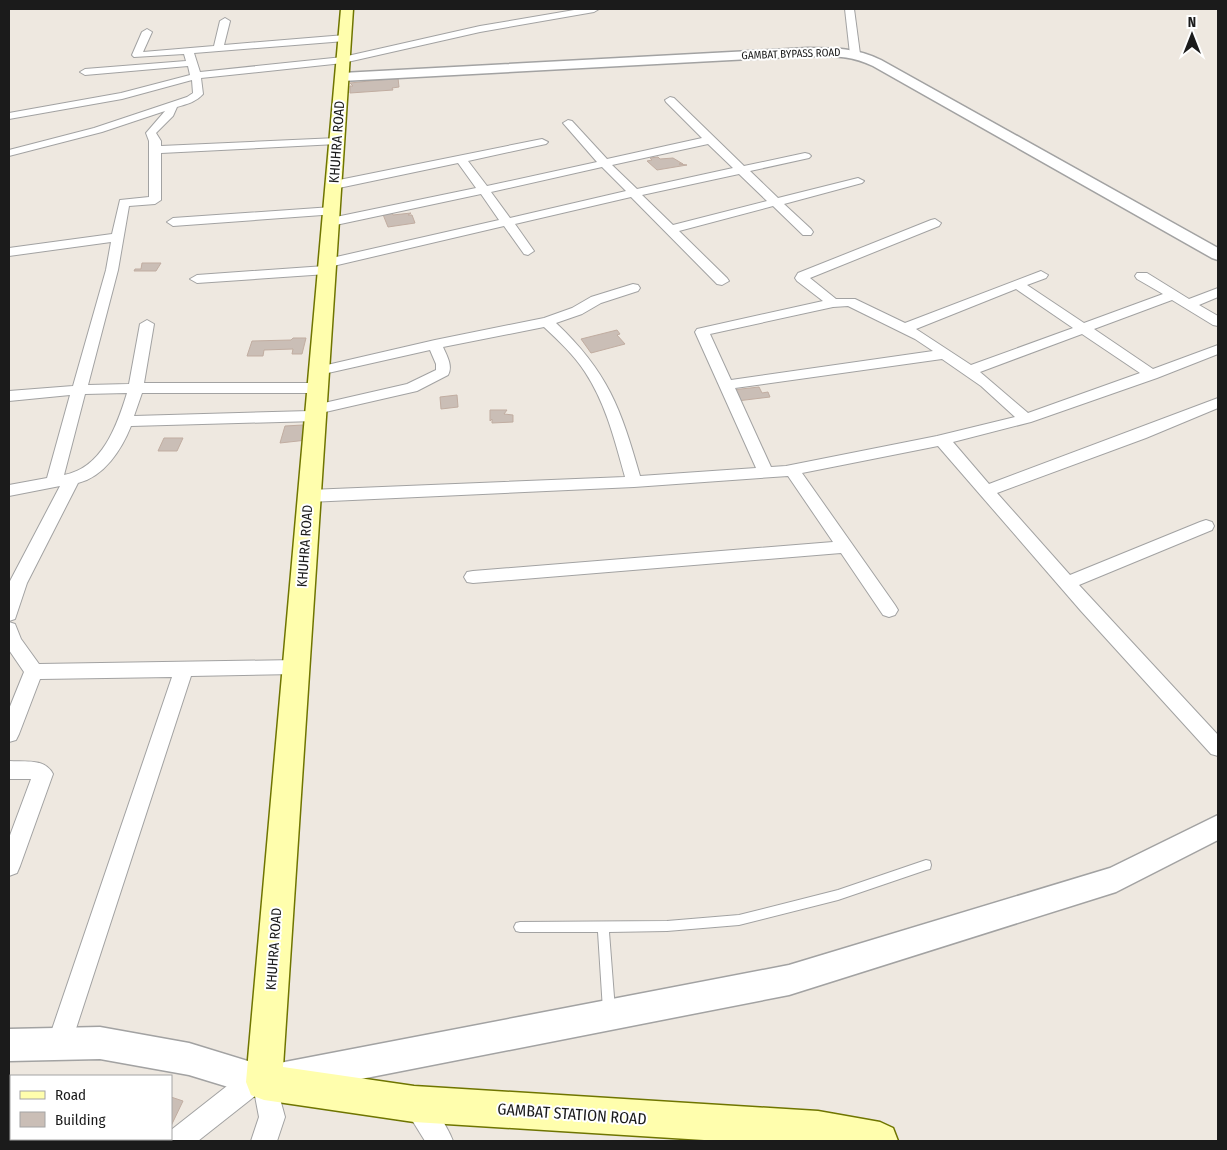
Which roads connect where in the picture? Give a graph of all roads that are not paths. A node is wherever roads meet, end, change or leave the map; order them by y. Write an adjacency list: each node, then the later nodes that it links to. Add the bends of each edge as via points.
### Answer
1 (347, 9): 9 (main road, KHUHRA ROAD)
2 (594, 9): 9 (street, via 480,29)
3 (849, 9): 8 (street)
4 (225, 21): 6 (street)
5 (147, 32): 7 (street, via 137,55)
6 (218, 48): 7 (street); 9 (street)
7 (188, 50): 10 (street)
8 (855, 54): 9 (street, GAMBAT BYPASS ROAD); 38 (street, GAMBAT BYPASS ROAD, via 877,63)
9 (344, 59): 12 (street); 18 (main road, KHUHRA ROAD)
10 (192, 63): 11 (street); 12 (street)
11 (86, 72)
12 (196, 76): 14 (street, via 198,94); 15 (street, via 112,98)
13 (670, 100): 17 (street)
14 (172, 106): 20 (street, via 169,114 151,132); 21 (street, via 98,130)
15 (9, 116)
16 (568, 123): 24 (street)
17 (710, 140): 24 (street); 25 (street)
18 (337, 141): 20 (street); 27 (main road, KHUHRA ROAD)
19 (542, 142): 23 (street)
20 (155, 150): 37 (street, via 155,200 124,203)
21 (9, 153)
22 (805, 156): 25 (street)
23 (461, 159): 27 (street); 28 (street)
24 (605, 164): 28 (street); 29 (street)
25 (742, 170): 29 (street); 30 (street)
26 (858, 181): 30 (street)
27 (334, 185): 31 (main road, KHUHRA ROAD)
28 (484, 190): 31 (street); 33 (street)
29 (634, 193): 33 (street); 35 (street)
30 (775, 202): 35 (street); 36 (street)
31 (331, 216): 32 (street); 42 (main road, KHUHRA ROAD)
32 (173, 222)
33 (507, 222): 39 (street); 42 (street)
34 (935, 223): 51 (street, via 803,276)
35 (670, 229): 46 (street)
36 (807, 232)
37 (118, 237): 40 (street); 65 (street)
38 (1212, 248): 41 (street, GAMBAT BYPASS ROAD)
39 (528, 251)
40 (9, 252)
41 (1218, 255)
42 (327, 266): 45 (street); 67 (main road, KHUHRA ROAD)
43 (1041, 275): 47 (street)
44 (1142, 276): 50 (street)
45 (198, 279)
46 (722, 281)
47 (1017, 284): 56 (street); 57 (street)
48 (633, 288): 53 (street)
49 (1218, 292): 52 (street)
50 (1173, 294): 52 (street); 56 (street)
51 (833, 303): 57 (street, via 850,302); 63 (street, via 702,332)
52 (1188, 304): 54 (street)
53 (547, 322): 58 (street); 76 (street, via 595,376 612,410)
54 (1218, 322)
55 (147, 324): 64 (street)
56 (1084, 327): 61 (street); 62 (street)
57 (905, 328): 60 (street)
58 (435, 344): 67 (street); 67 (street, via 443,372 422,384 388,395)
59 (1218, 349): 62 (street)
60 (945, 354): 61 (street); 63 (street)
61 (969, 371): 69 (street, via 986,382)
62 (1152, 375): 69 (street)
63 (727, 385): 73 (street)
64 (135, 388): 65 (street); 67 (street); 70 (street)
65 (79, 390): 66 (street); 75 (street)
66 (9, 396)
67 (317, 396): 70 (street); 79 (main road, KHUHRA ROAD)
68 (1218, 403): 78 (street)
69 (1026, 419): 71 (street)
70 (125, 421): 74 (street, via 99,465 90,473)
71 (942, 440): 72 (street); 78 (street)
72 (792, 470): 73 (street); 81 (street)
73 (766, 473): 76 (street)
74 (72, 479): 75 (street); 82 (street)
75 (54, 482): 77 (street)
76 (634, 482): 79 (street)
77 (9, 490)
78 (986, 491): 84 (street)
79 (309, 496): 88 (main road, KHUHRA ROAD)
80 (1206, 526): 84 (street)
81 (845, 546): 83 (street); 85 (street)
82 (15, 576): 86 (street)
83 (473, 576)
84 (1067, 583): 92 (street)
85 (889, 610)
86 (9, 614)
87 (9, 629): 90 (street, via 15,646)
88 (296, 667): 89 (street); 102 (main road, KHUHRA ROAD)
89 (184, 669): 90 (street); 100 (street)
90 (33, 672): 91 (street)
91 (9, 734)
92 (1214, 737)
93 (9, 770): 96 (street, via 40,771 43,774)
94 (1218, 827): 99 (street, via 1116,879 789,980)
95 (926, 865): 97 (lane, via 838,895 739,920 667,926)
96 (9, 866)
97 (603, 926): 98 (lane); 99 (lane)
98 (520, 927)
99 (609, 1015): 102 (street)
100 (58, 1044): 101 (street); 102 (street, via 100,1043 189,1059)
101 (9, 1045)
102 (259, 1081): 103 (main road, GAMBAT STATION ROAD); 104 (street); 105 (street, via 272,1117)
103 (414, 1104): 106 (street); 107 (main road, GAMBAT STATION ROAD, via 818,1129)
104 (178, 1141)
105 (264, 1141)
106 (440, 1141)
107 (880, 1141)

